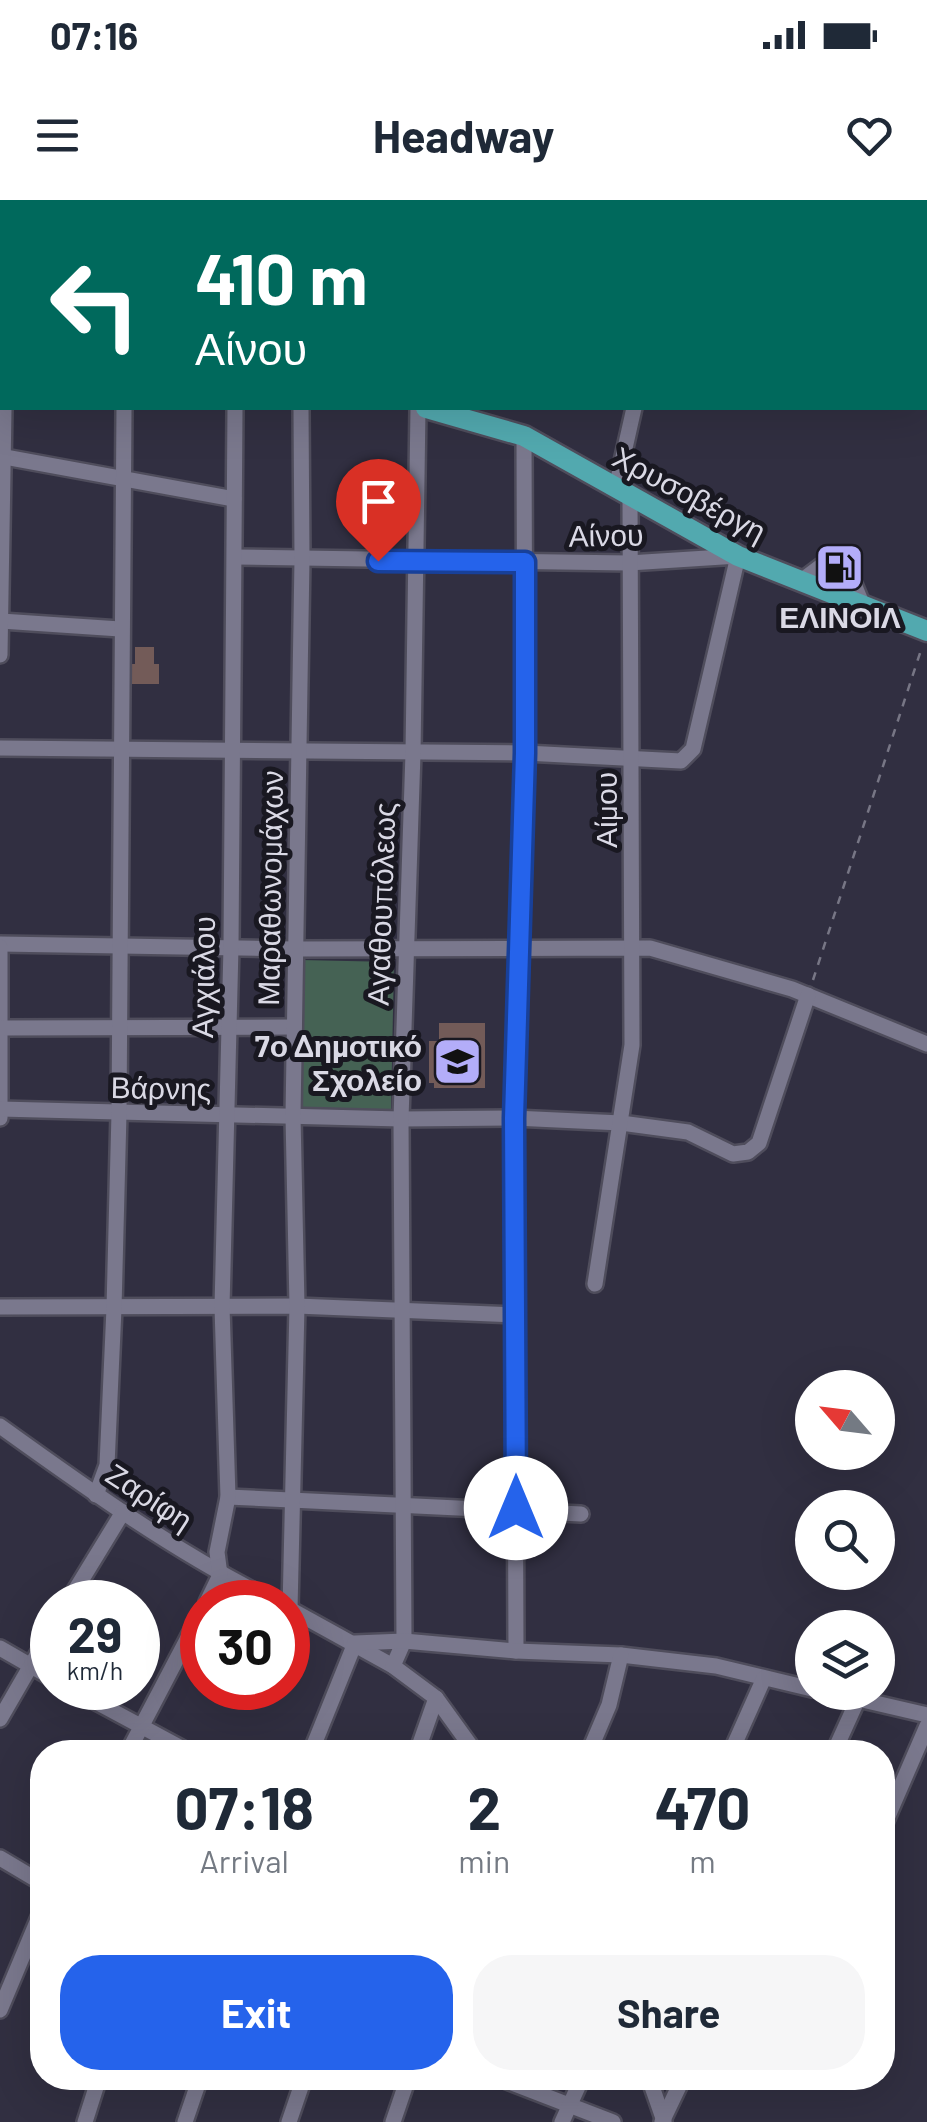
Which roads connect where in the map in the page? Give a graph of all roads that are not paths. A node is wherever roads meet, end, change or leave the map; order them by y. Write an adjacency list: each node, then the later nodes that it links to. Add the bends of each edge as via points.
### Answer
1 (4, 410): 9 (street)
2 (124, 410): 10 (street)
3 (235, 410): 12 (street, Αγχιάλου)
4 (301, 410): 15 (street, Μαραθωνομάχων)
5 (422, 410): 16 (street, Αγαθουπόλεως)
6 (429, 410): 8 (main road, Χρυσοβέργη)
7 (634, 410): 11 (street, Αίμου)
8 (524, 436): 11 (main road, Χρυσοβέργη); 17 (street)
9 (5, 456): 10 (street); 19 (street)
10 (125, 480): 12 (street); 20 (street)
11 (623, 492): 13 (main road, Χρυσοβέργη); 18 (street, Αίμου)
12 (234, 499): 14 (street, Αγχιάλου)
13 (738, 556): 18 (street, Αίνου); 21 (main road, Χρυσοβέργη); 29 (street, via 691,753 676,762)
14 (235, 557): 15 (street, Αίνου); 26 (street, Αγχιάλου)
15 (302, 559): 16 (street, Αίνου); 24 (street, Μαραθωνομάχων)
16 (416, 562): 17 (street, Αίνου); 27 (street, Αγαθουπόλεως)
17 (525, 562): 18 (street, Αίνου); 28 (street)
18 (629, 564): 29 (street, Αίμου)
19 (0, 622): 20 (street); 22 (street)
20 (120, 629): 25 (street)
21 (927, 631)
22 (0, 655)
23 (0, 748): 25 (street)
24 (299, 751): 26 (street); 27 (street); 35 (street, Μαραθωνομάχων)
25 (121, 752): 26 (street); 31 (street)
26 (232, 752): 32 (street, Αγχιάλου)
27 (413, 753): 28 (street); 36 (street, Αγαθουπόλεως)
28 (525, 753): 29 (street); 34 (street)
29 (632, 757): 33 (street, Αίμου)
30 (0, 945): 31 (street); 39 (street)
31 (119, 946): 32 (street); 40 (street)
32 (230, 947): 35 (street); 41 (street, Αγχιάλου)
33 (633, 947): 34 (street); 37 (street); 50 (street, Αίμου, via 632,1045)
34 (520, 948): 36 (street); 48 (street)
35 (294, 949): 36 (street); 38 (street, Μαραθωνομάχων)
36 (406, 949): 49 (street, Αγαθουπόλεως)
37 (808, 996): 42 (street); 50 (street, Βάρνης, via 759,1143 748,1152 732,1154 688,1132)
38 (294, 1027): 41 (street); 46 (street, Μαραθωνομάχων)
39 (1, 1028): 40 (street); 43 (street)
40 (118, 1028): 41 (street); 44 (street)
41 (229, 1028): 45 (street, Αγχιάλου)
42 (927, 1044)
43 (0, 1110): 44 (street, Βάρνης); 47 (street)
44 (119, 1113): 45 (street, Βάρνης); 54 (street)
45 (227, 1116): 46 (street, Βάρνης); 55 (street, Αγχιάλου)
46 (293, 1116): 49 (street, Βάρνης); 52 (street, Μαραθωνομάχων)
47 (0, 1118)
48 (514, 1118): 49 (street, Βάρνης); 50 (street, Βάρνης); 57 (street)
49 (402, 1119): 56 (street, Αγαθουπόλεως)
50 (621, 1122): 51 (street, Αίμου)
51 (595, 1284)
52 (297, 1306): 55 (street); 56 (street); 61 (street, Μαραθωνομάχων)
53 (0, 1307): 54 (street)
54 (114, 1308): 55 (street); 59 (street, via 106,1465)
55 (222, 1308): 60 (street, Αγχιάλου)
56 (403, 1311): 57 (street); 62 (street, Αγαθουπόλεως)
57 (517, 1315): 63 (street)
58 (0, 1426): 59 (street, Ζαρίφη)
59 (96, 1495): 64 (street, Ζαρίφη)
60 (228, 1497): 61 (street); 66 (street, Αγχιάλου, via 217,1552)
61 (294, 1501): 62 (street); 70 (street, Μαραθωνομάχων)
62 (404, 1505): 63 (street); 72 (street, Αγαθουπόλεως)
63 (516, 1508): 65 (street); 75 (street)
64 (123, 1512): 66 (street, Ζαρίφη); 67 (street)
65 (581, 1514)
66 (220, 1575): 68 (street, Αγχιάλου); 69 (street, Ζαρίφη)
67 (81, 1580)
68 (218, 1580)
69 (230, 1580)
70 (287, 1580)
71 (310, 1620): 73 (street, Ζαρίφη)
72 (404, 1641): 73 (street); 75 (street); 79 (street)
73 (354, 1643): 79 (street, Ζαρίφη); 93 (street)
74 (0, 1648): 78 (street)
75 (516, 1651): 77 (street)
76 (180, 1654): 90 (street)
77 (621, 1654): 81 (street); 96 (street)
78 (30, 1665)
79 (393, 1666): 83 (street, Ζαρίφη)
80 (30, 1668): 88 (street)
81 (764, 1678): 82 (street); 97 (street)
82 (795, 1685)
83 (436, 1698): 94 (street); 95 (street, Ζαρίφη)
84 (895, 1708): 87 (street)
85 (111, 1710): 90 (street)
86 (853, 1710): 98 (street)
87 (927, 1715)
88 (0, 1718)
89 (927, 1726): 99 (street)
90 (142, 1727): 91 (street); 92 (street)
91 (135, 1740)
92 (166, 1740)
93 (317, 1740)
94 (421, 1740)
95 (466, 1740)
96 (593, 1740)
97 (736, 1740)
98 (840, 1740)
99 (895, 1800)
100 (0, 1858): 101 (street)
101 (30, 1876)
102 (30, 1939): 103 (street)
103 (0, 2010)
104 (95, 2090): 114 (street)
105 (196, 2090): 115 (street)
106 (300, 2090): 116 (street)
107 (404, 2090): 117 (street)
108 (531, 2090): 112 (street)
109 (576, 2090): 112 (street)
110 (654, 2090): 113 (street)
111 (678, 2090): 113 (street)
112 (569, 2104): 118 (street); 119 (street)
113 (663, 2121)
114 (85, 2122)
115 (185, 2122)
116 (289, 2122)
117 (393, 2122)
118 (562, 2122)
119 (614, 2122)

